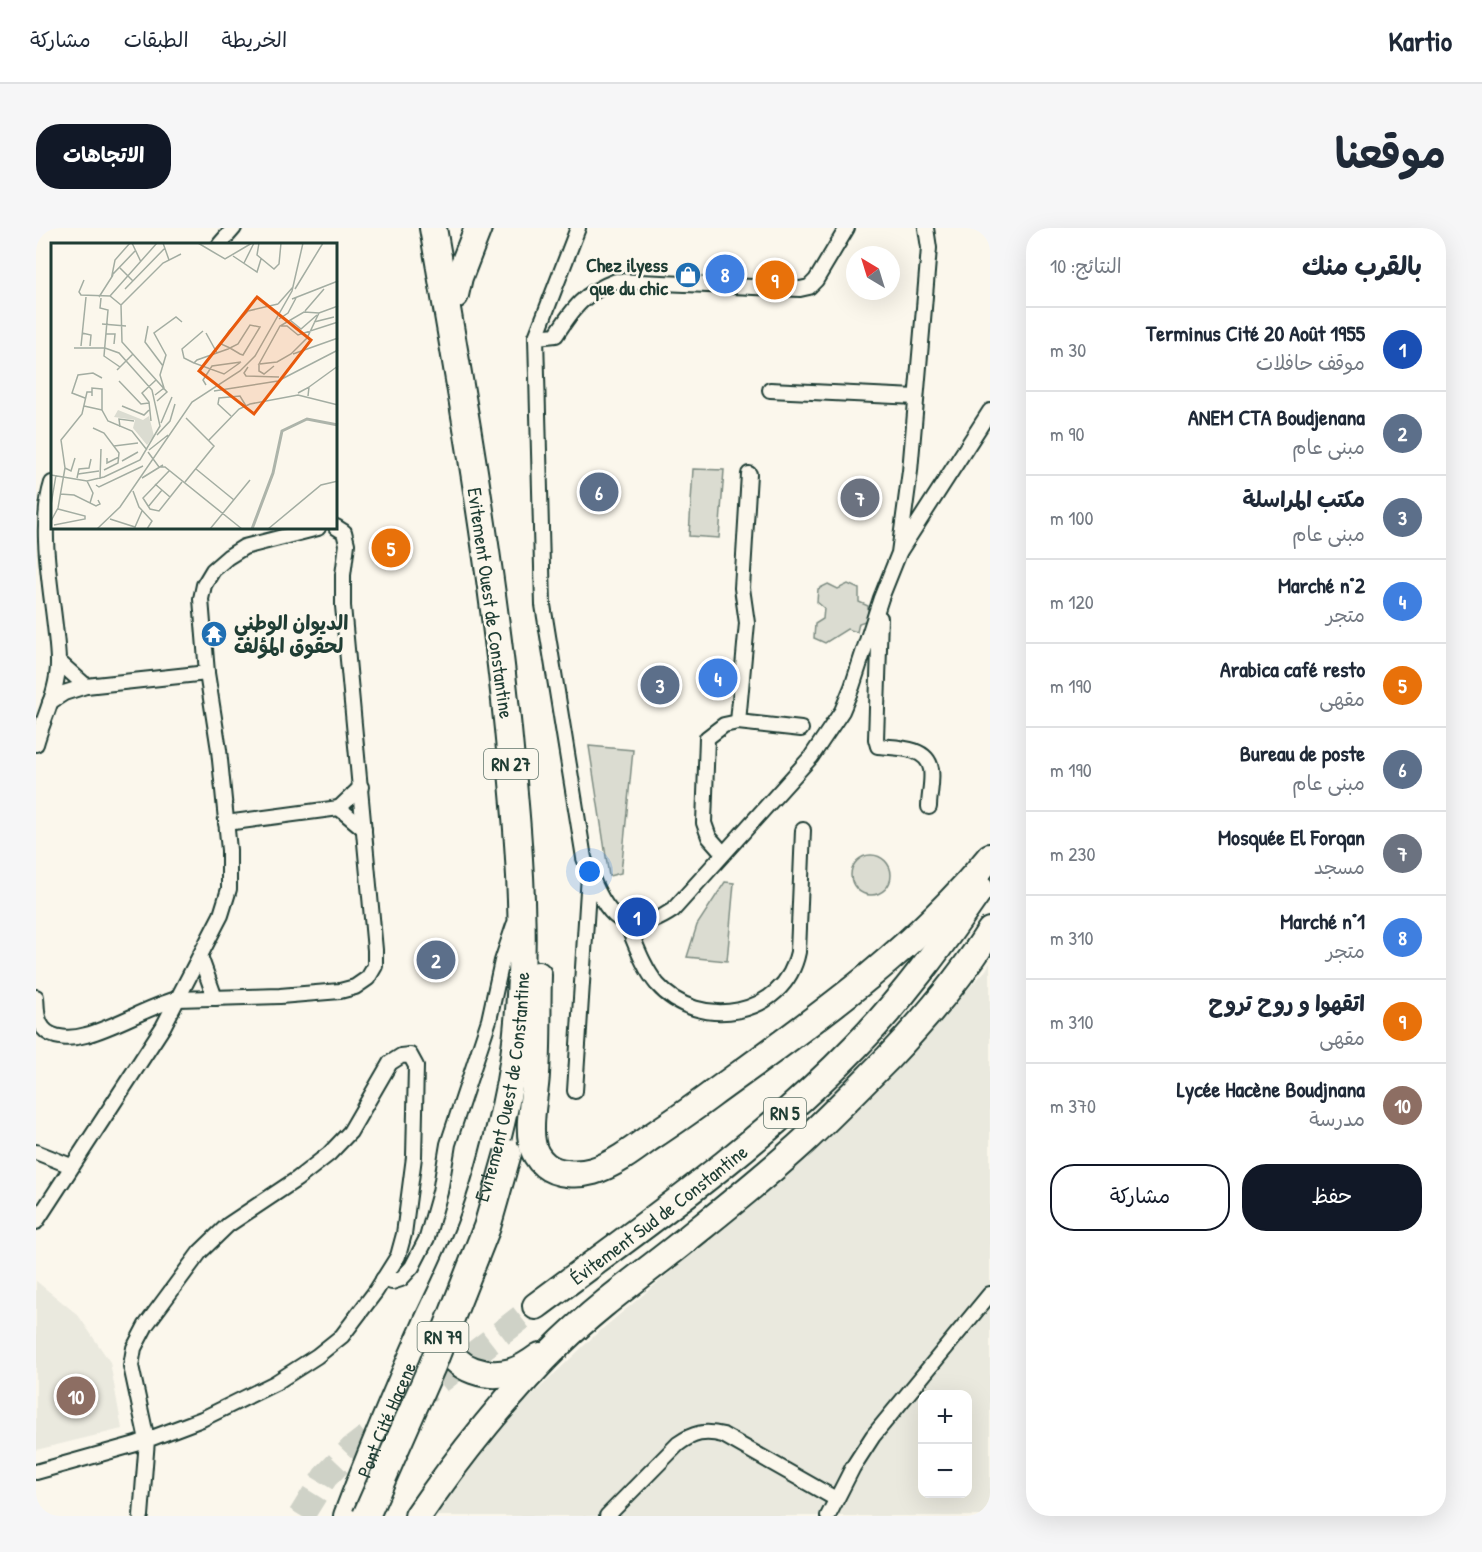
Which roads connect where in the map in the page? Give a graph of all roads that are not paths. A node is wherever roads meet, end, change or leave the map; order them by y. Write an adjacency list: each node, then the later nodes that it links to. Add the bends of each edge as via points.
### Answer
1 (234, 228): 8 (street)
2 (433, 228): 38 (highway, Evitement Ouest de Constantine / RN 27, via 501,660 517,813)
3 (444, 228): 9 (highway, Evitement Ouest de Constantine / RN 27)
4 (478, 228): 9 (highway)
5 (578, 228): 10 (street)
6 (847, 228): 10 (street, via 809,287 616,280 584,297 556,335)
7 (926, 228): 12 (street, via 928,248)
8 (221, 243)
9 (455, 295): 42 (highway, Evitement Ouest de Constantine / RN 27, via 510,651 538,890)
10 (536, 337): 36 (street, via 543,604 584,858)
11 (770, 390): 12 (street)
12 (916, 397): 18 (street)
13 (990, 411): 18 (street)
14 (749, 474): 24 (street, via 742,588 747,623)
15 (51, 488): 20 (street, via 44,520)
16 (338, 528): 28 (street, via 344,532 347,544 343,606)
17 (311, 530): 21 (street, via 244,548 213,570 201,599)
18 (899, 553): 19 (street)
19 (881, 598): 29 (street, via 876,739 878,746 912,750 927,760 931,768); 34 (street, via 842,711 811,757)
20 (58, 661): 22 (street); 23 (street, via 56,688)
21 (207, 673): 22 (street); 31 (street)
22 (86, 686): 23 (street)
23 (50, 702): 25 (street)
24 (738, 722): 26 (street); 34 (street, via 724,725 707,738 704,823 709,837)
25 (39, 723): 27 (street)
26 (801, 729)
27 (36, 744)
28 (361, 788): 30 (street); 32 (street)
29 (928, 807)
30 (339, 808): 31 (street); 32 (street)
31 (226, 823): 41 (street, via 229,889)
32 (364, 829): 44 (street, via 375,950 375,966 368,978 340,991)
33 (803, 830): 39 (street, via 798,952 795,966 780,990 769,999 722,1013 685,1004 657,983)
34 (723, 853): 39 (street, via 673,910 648,924 633,926)
35 (990, 857): 42 (highway, via 933,921 878,969 696,1107 594,1171 578,1174 546,1166 532,1142)
36 (590, 872): 39 (street, via 606,906); 46 (street)
37 (990, 874): 54 (highway, Évitement Sud de Constantine / RN 5, via 905,991 807,1093 688,1194)
38 (521, 906): 51 (street, via 448,1144 427,1238 402,1279); 52 (highway, Evitement Ouest de Constantine / RN 27, via 515,1048 505,1104 470,1228)
39 (626, 922)
40 (990, 931): 55 (highway, Évitement Sud de Constantine / RN 5, via 930,1013 803,1142)
41 (200, 956): 44 (street); 45 (street)
42 (538, 975): 48 (highway, Evitement Ouest de Constantine / RN 27, via 526,1073)
43 (36, 997): 45 (street, via 37,1018 44,1030 69,1038 86,1036)
44 (215, 998): 45 (street)
45 (177, 999): 49 (street, via 163,1027)
46 (575, 1091)
47 (36, 1152): 49 (street)
48 (508, 1153): 61 (highway, Pont Cité Hacene / RN 79, bridge, via 487,1227)
49 (71, 1166): 50 (street)
50 (36, 1222)
51 (383, 1279): 56 (street, via 342,1336 317,1356 241,1401); 56 (street, via 398,1256 404,1234 414,1157 416,1066 410,1055 390,1063 350,1132 328,1154 228,1225 200,1252 146,1325 134,1348 131,1366)
52 (441, 1293): 55 (highway, via 448,1346 455,1358 472,1370 491,1374 514,1371); 60 (highway, Pont Cité Hacene / RN 79)
53 (990, 1294): 58 (street, via 873,1436)
54 (536, 1306)
55 (562, 1341): 62 (highway, RN 5, via 507,1401)
56 (147, 1440): 57 (street); 59 (street)
57 (36, 1472)
58 (836, 1498): 63 (street, via 723,1435 700,1432 678,1444); 64 (street)
59 (141, 1516)
60 (347, 1516)
61 (366, 1516)
62 (418, 1516)
63 (608, 1516)
64 (828, 1516)

